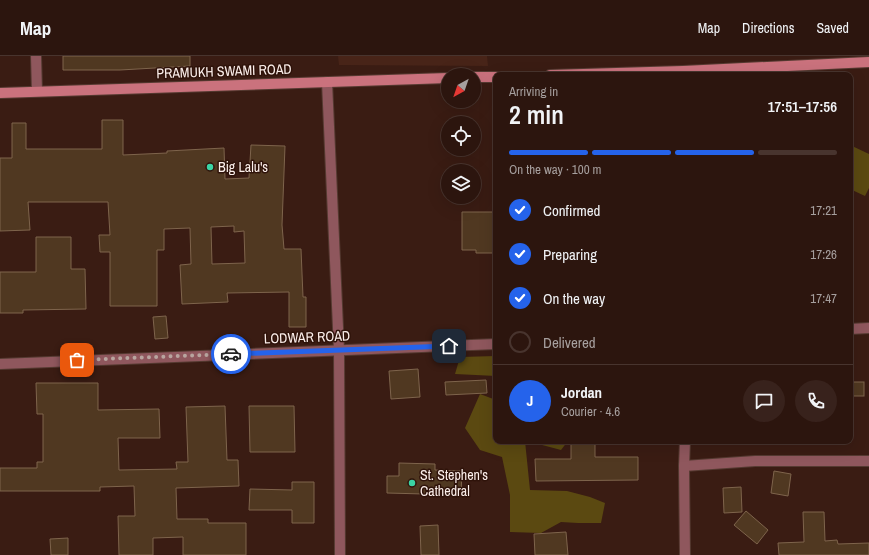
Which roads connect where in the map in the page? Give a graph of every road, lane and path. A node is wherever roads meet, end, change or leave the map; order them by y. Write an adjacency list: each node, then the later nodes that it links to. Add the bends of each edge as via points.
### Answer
1 (36, 56): 8 (street)
2 (869, 62): 3 (main road)
3 (700, 72)
4 (481, 77): 5 (main road)
5 (493, 77)
6 (441, 78): 7 (main road, PRAMUKH SWAMI ROAD)
7 (327, 82): 8 (main road, PRAMUKH SWAMI ROAD); 13 (street)
8 (37, 91): 9 (main road, PRAMUKH SWAMI ROAD)
9 (0, 93)
10 (869, 328): 11 (street)
11 (853, 329)
12 (493, 344): 13 (street, LODWAR ROAD)
13 (339, 350): 14 (street, LODWAR ROAD); 18 (street)
14 (0, 364)
15 (685, 444): 17 (street)
16 (869, 461): 17 (street, via 755,461)
17 (684, 466): 19 (street)
18 (340, 555)
19 (685, 555)

